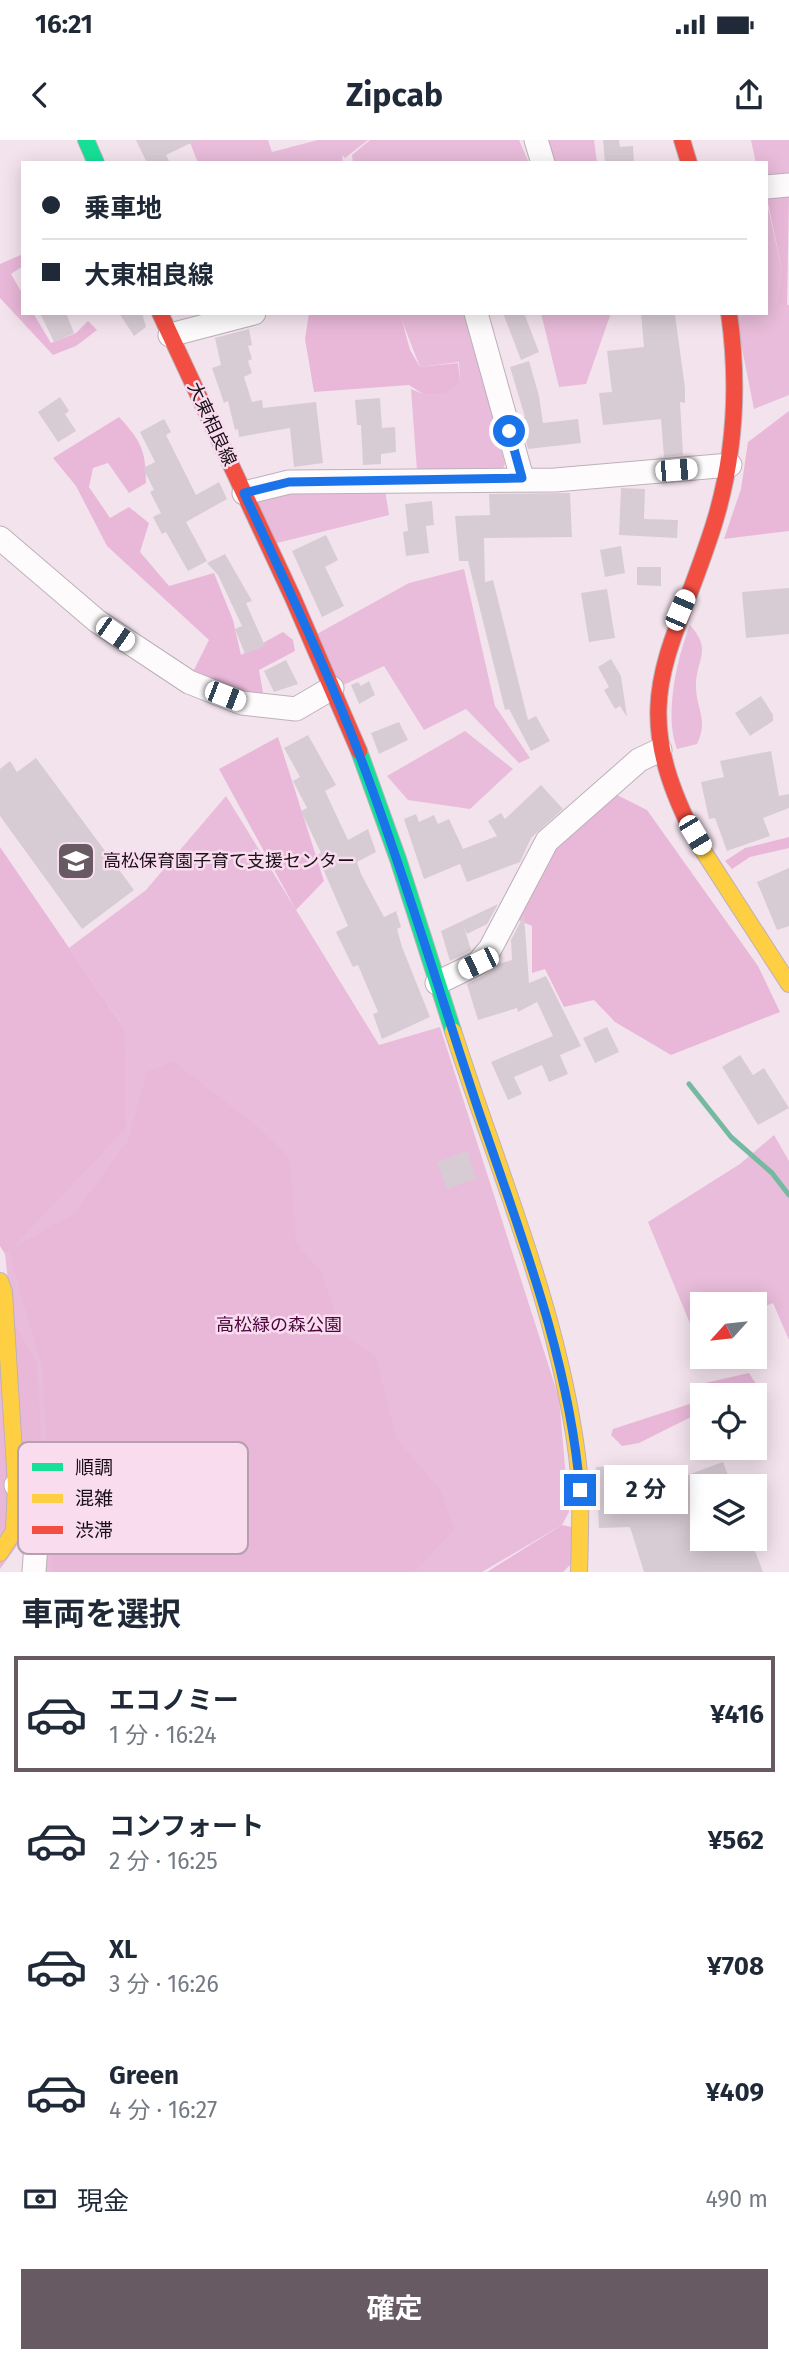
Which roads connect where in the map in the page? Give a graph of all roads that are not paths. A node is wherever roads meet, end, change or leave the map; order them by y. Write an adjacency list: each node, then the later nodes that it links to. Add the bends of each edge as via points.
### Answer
1 (86, 140): 4 (main road)
2 (536, 140): 5 (street)
3 (682, 140): 6 (main road)
4 (95, 161)
5 (542, 161)
6 (688, 161)
7 (789, 185): 8 (street)
8 (768, 187)
9 (161, 315): 13 (main road, 大東相良線)
10 (246, 315): 13 (street)
11 (477, 315): 15 (street)
12 (729, 315): 14 (main road)
13 (170, 335): 16 (main road, 大東相良線)
14 (730, 465): 15 (street, via 555,481); 19 (main road, via 713,524 670,632 658,692)
15 (522, 478): 16 (street, via 289,482)
16 (244, 493): 18 (main road, 大東相良線)
17 (0, 538): 18 (street, via 97,621 189,682 242,703 296,709)
18 (332, 688): 20 (main road, 大東相良線, via 367,773)
19 (660, 750): 20 (street, via 639,760 547,841 490,949 478,963); 21 (main road, via 674,800)
20 (437, 984): 27 (main road, 大東相良線, via 546,1314 570,1405 582,1514)
21 (789, 984)
22 (0, 1281): 23 (main road)
23 (16, 1485): 24 (main road, via 14,1531)
24 (0, 1553)
25 (35, 1554): 26 (street)
26 (34, 1572)
27 (579, 1572)

